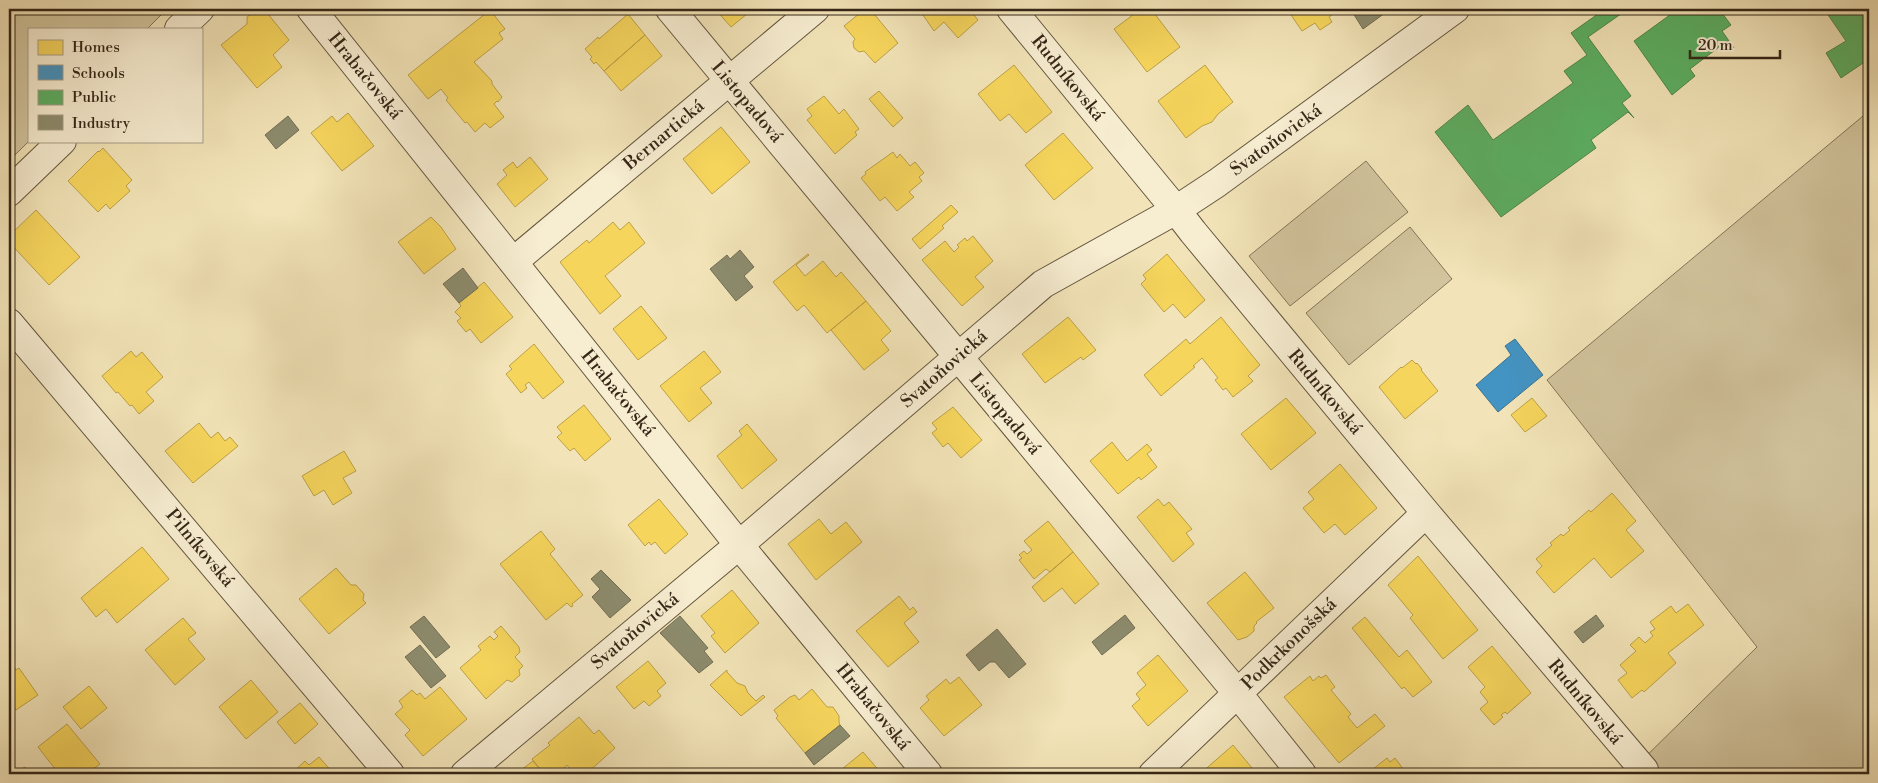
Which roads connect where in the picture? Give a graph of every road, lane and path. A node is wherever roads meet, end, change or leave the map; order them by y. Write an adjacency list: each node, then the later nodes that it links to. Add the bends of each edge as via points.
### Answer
1 (200, 9): 7 (street)
2 (311, 9): 12 (street, Hrabačovská)
3 (670, 9): 8 (street, Listopadová)
4 (815, 9): 8 (street, Bernartická)
5 (1011, 9): 11 (street, Rudníkovská)
6 (1455, 9): 11 (street, Svatoňovická)
7 (180, 28)
8 (729, 80): 12 (street, Bernartická); 14 (street, Listopadová)
9 (61, 142): 10 (street)
10 (9, 192)
11 (1176, 210): 14 (street, Svatoňovická, via 1043,284); 15 (street, Rudníkovská)
12 (513, 262): 16 (street, Hrabačovská)
13 (9, 323): 19 (street, Pilníkovská)
14 (958, 358): 16 (street, Svatoňovická); 17 (street, Listopadová)
15 (1426, 513): 17 (street, Podkrkonošská); 18 (street, Rudníkovská)
16 (739, 544): 20 (street, Svatoňovická); 21 (street, Hrabačovská)
17 (1238, 694): 22 (street, Podkrkonošská); 23 (street, Listopadová)
18 (1644, 770)
19 (390, 774)
20 (465, 774)
21 (928, 774)
22 (1153, 774)
23 (1302, 774)

